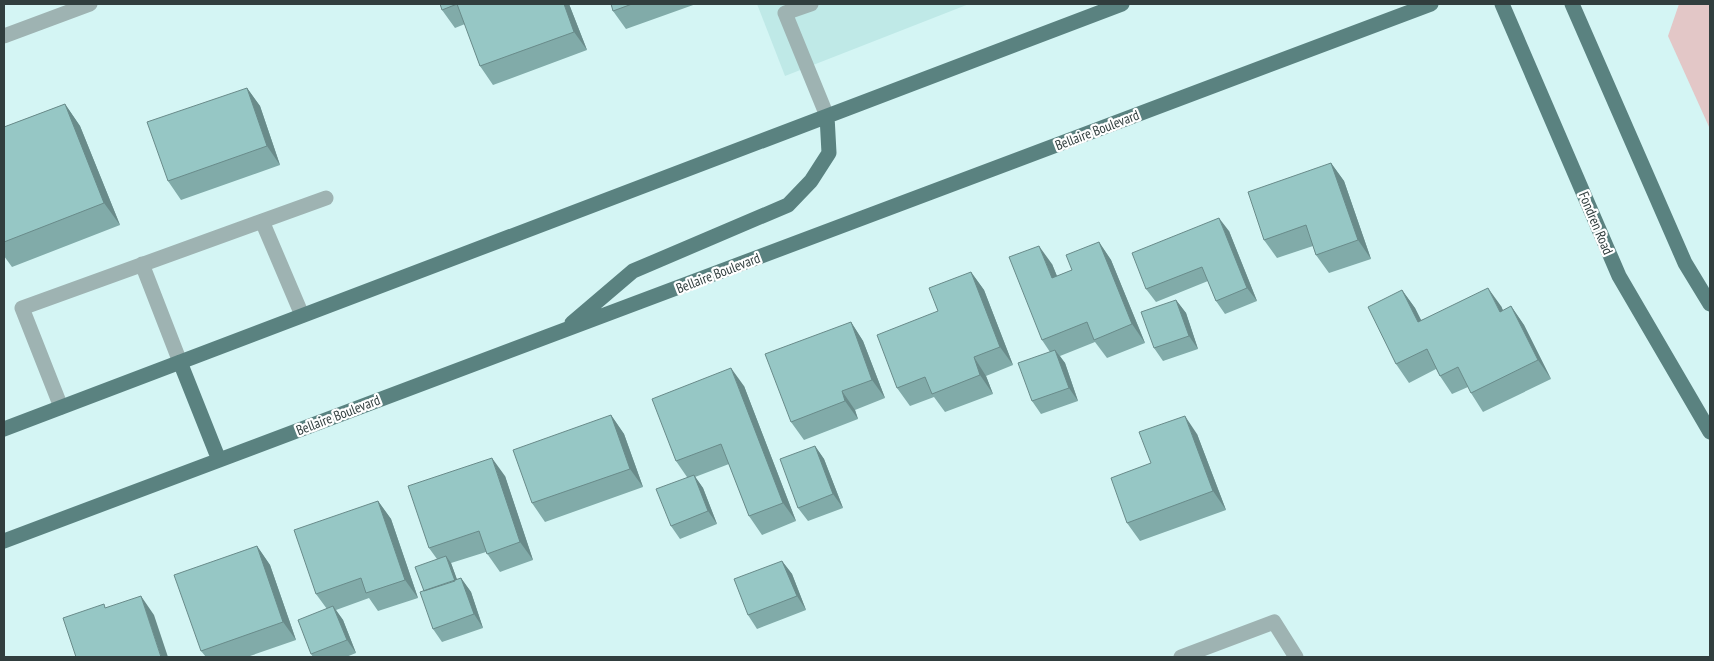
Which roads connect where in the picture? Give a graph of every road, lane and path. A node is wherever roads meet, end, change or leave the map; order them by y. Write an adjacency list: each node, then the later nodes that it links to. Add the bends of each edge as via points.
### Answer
1 (90, 4): 8 (street)
2 (811, 4): 9 (street, via 786,13)
3 (1122, 4): 7 (main road)
4 (1431, 4): 15 (main road, Bellaire Boulevard)
5 (1502, 4): 19 (main road, Fondren Road, via 1619,276)
6 (1572, 4): 13 (main road, via 1684,263)
7 (1093, 9): 9 (main road)
8 (4, 36)
9 (826, 116): 14 (main road); 15 (main road, via 828,154 811,181 788,205 633,271)
10 (326, 198): 11 (street)
11 (262, 221): 12 (street); 14 (street)
12 (142, 264): 16 (street); 17 (street, via 22,308)
13 (1710, 304)
14 (302, 315): 16 (main road)
15 (564, 331): 20 (main road, Bellaire Boulevard)
16 (180, 362): 17 (main road); 20 (main road)
17 (61, 408): 18 (main road)
18 (4, 429)
19 (1710, 432)
20 (219, 460): 21 (main road, Bellaire Boulevard)
21 (4, 541)
22 (1181, 657): 23 (street, via 1274,622)
23 (1296, 657)

